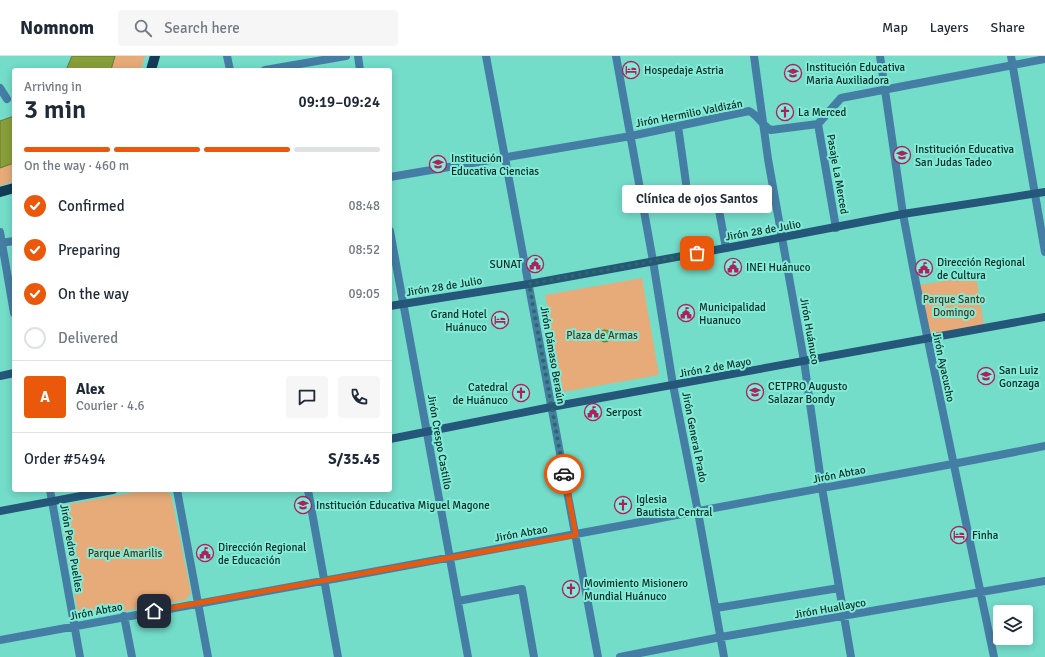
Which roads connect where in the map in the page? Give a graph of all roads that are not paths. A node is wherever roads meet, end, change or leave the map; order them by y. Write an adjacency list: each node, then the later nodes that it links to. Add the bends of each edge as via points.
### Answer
1 (155, 56): 11 (main road)
2 (227, 56): 12 (street)
3 (346, 56): 13 (street)
4 (358, 56): 14 (street)
5 (486, 56): 22 (street, Jirón Dámaso Beraún)
6 (616, 56): 21 (street, Jirón General Prado)
7 (754, 56): 18 (street, Jirón Huánuco)
8 (880, 56): 16 (street, Jirón Ayacucho)
9 (1045, 59): 10 (street)
10 (1012, 60): 16 (street); 29 (street)
11 (152, 68)
12 (230, 68)
13 (277, 68)
14 (360, 68)
15 (0, 88): 17 (street)
16 (885, 89): 19 (street, via 841,98); 30 (street, Jirón Ayacucho)
17 (7, 99)
18 (764, 123): 19 (street, Jirón Hermilio Valdizán, via 771,130); 20 (street, Jirón Hermilio Valdizán, via 756,114 749,111); 33 (street, Jirón Huánuco)
19 (818, 124): 31 (street, Pasaje La Merced)
20 (678, 126): 21 (street, Jirón Hermilio Valdizán); 24 (street)
21 (631, 136): 22 (street, Jirón Hermilio Valdizán); 39 (street, Jirón General Prado)
22 (506, 158): 23 (street, Jirón Hermilio Valdizán); 40 (street, Jirón Dámaso Beraún)
23 (392, 177)
24 (686, 183)
25 (12, 189): 27 (main road)
26 (715, 189): 37 (street)
27 (0, 192)
28 (1045, 192): 29 (street, Jirón 28 de Julio)
29 (1035, 194): 30 (street, Jirón 28 de Julio); 38 (street)
30 (903, 214): 31 (street, Jirón 28 de Julio); 45 (street, Jirón Ayacucho)
31 (836, 228): 33 (street, Jirón 28 de Julio)
32 (0, 232): 36 (street)
33 (782, 238): 37 (street, Jirón 28 de Julio); 46 (street, Jirón Huánuco)
34 (12, 241): 36 (street)
35 (392, 241): 42 (street, Jirón Crespo Castillo)
36 (1, 243): 41 (street)
37 (726, 248): 39 (street, Jirón 28 de Julio)
38 (1045, 252)
39 (653, 261): 40 (street, Jirón 28 de Julio); 49 (street, Jirón General Prado)
40 (529, 284): 42 (street, Jirón 28 de Julio); 50 (street, Jirón Dámaso Beraún)
41 (12, 301)
42 (404, 303): 43 (street, Jirón 28 de Julio); 51 (street, Jirón Crespo Castillo)
43 (392, 306)
44 (1045, 317): 45 (street, Jirón 2 de Mayo)
45 (927, 339): 46 (street, Jirón 2 de Mayo); 54 (street, Jirón Ayacucho)
46 (804, 361): 49 (street, Jirón 2 de Mayo); 55 (street, Jirón Huánuco)
47 (12, 374): 48 (street)
48 (0, 376)
49 (673, 385): 50 (street, Jirón 2 de Mayo); 62 (street, Jirón General Prado)
50 (551, 407): 51 (street, Jirón 2 de Mayo); 63 (street, Jirón Dámaso Beraún)
51 (426, 432): 52 (street, Jirón 2 de Mayo); 64 (street, Jirón Crespo Castillo)
52 (392, 439)
53 (1045, 446): 54 (street, Jirón Abtao)
54 (953, 464): 55 (street, Jirón Abtao); 68 (street, Jirón Ayacucho)
55 (822, 488): 62 (street, Jirón Abtao); 67 (street, Jirón Huánuco)
56 (50, 492): 60 (street, Jirón Pedro Puelles)
57 (102, 492): 60 (street)
58 (177, 492): 69 (street)
59 (308, 492): 65 (street)
60 (52, 501): 61 (street); 74 (street, Jirón Pedro Puelles)
61 (0, 511)
62 (698, 512): 63 (street, Jirón Abtao); 71 (street, Jirón General Prado)
63 (576, 535): 64 (street, Jirón Abtao); 83 (street, Jirón Dámaso Beraún)
64 (450, 557): 65 (street, Jirón Abtao); 70 (street, Jirón Crespo Castillo)
65 (325, 581): 69 (street, Jirón Abtao); 80 (street)
66 (1045, 581): 68 (street, Jirón Huallayco)
67 (839, 588): 71 (street); 73 (street, Jirón Huánuco)
68 (980, 593): 73 (street, Jirón Huallayco); 87 (street, Jirón Ayacucho)
69 (197, 602): 72 (street, Jirón Abtao); 79 (street)
70 (458, 602): 81 (street, Jirón Crespo Castillo); 82 (street, via 522,589)
71 (716, 608): 75 (street, Jirón General Prado)
72 (124, 616): 74 (street, Jirón Abtao); 78 (street)
73 (844, 617): 75 (street, Jirón Huallayco); 86 (street, Jirón Huánuco)
74 (75, 626): 76 (street, Jirón Abtao); 77 (street, Jirón Pedro Puelles)
75 (720, 637): 84 (street, Jirón Huallayco); 85 (street, Jirón General Prado)
76 (0, 640)
77 (80, 657)
78 (132, 657)
79 (208, 657)
80 (338, 657)
81 (468, 657)
82 (534, 657)
83 (598, 657)
84 (620, 657)
85 (724, 657)
86 (851, 657)
87 (994, 657)

